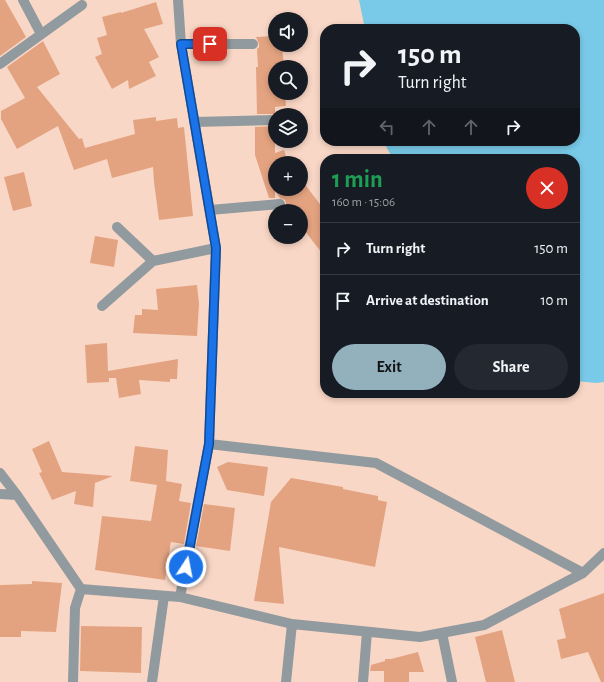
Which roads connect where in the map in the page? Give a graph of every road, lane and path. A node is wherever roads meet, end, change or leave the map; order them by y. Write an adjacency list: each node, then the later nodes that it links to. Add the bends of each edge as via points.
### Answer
1 (23, 0): 4 (lane)
2 (178, 0): 5 (lane)
3 (82, 5): 4 (lane)
4 (42, 34): 7 (lane)
5 (181, 44): 6 (lane); 9 (lane)
6 (253, 44)
7 (0, 64)
8 (268, 120): 9 (lane)
9 (194, 122): 11 (lane)
10 (268, 205): 11 (lane)
11 (210, 210): 13 (lane)
12 (117, 227): 14 (lane)
13 (216, 248): 14 (lane); 16 (lane)
14 (153, 261): 15 (lane)
15 (102, 306)
16 (209, 444): 21 (lane, via 376,463); 24 (lane)
17 (0, 473): 19 (lane)
18 (0, 494): 19 (lane)
19 (17, 495): 22 (lane)
20 (604, 553): 21 (lane)
21 (583, 573): 27 (lane, via 484,625)
22 (81, 589): 23 (lane); 28 (lane, via 75,608)
23 (164, 596): 24 (lane); 29 (lane)
24 (180, 597): 25 (lane)
25 (292, 624): 26 (lane); 30 (lane)
26 (367, 632): 27 (lane, via 420,637); 31 (lane)
27 (442, 633): 32 (lane)
28 (73, 682)
29 (152, 682)
30 (286, 682)
31 (363, 682)
32 (452, 682)

